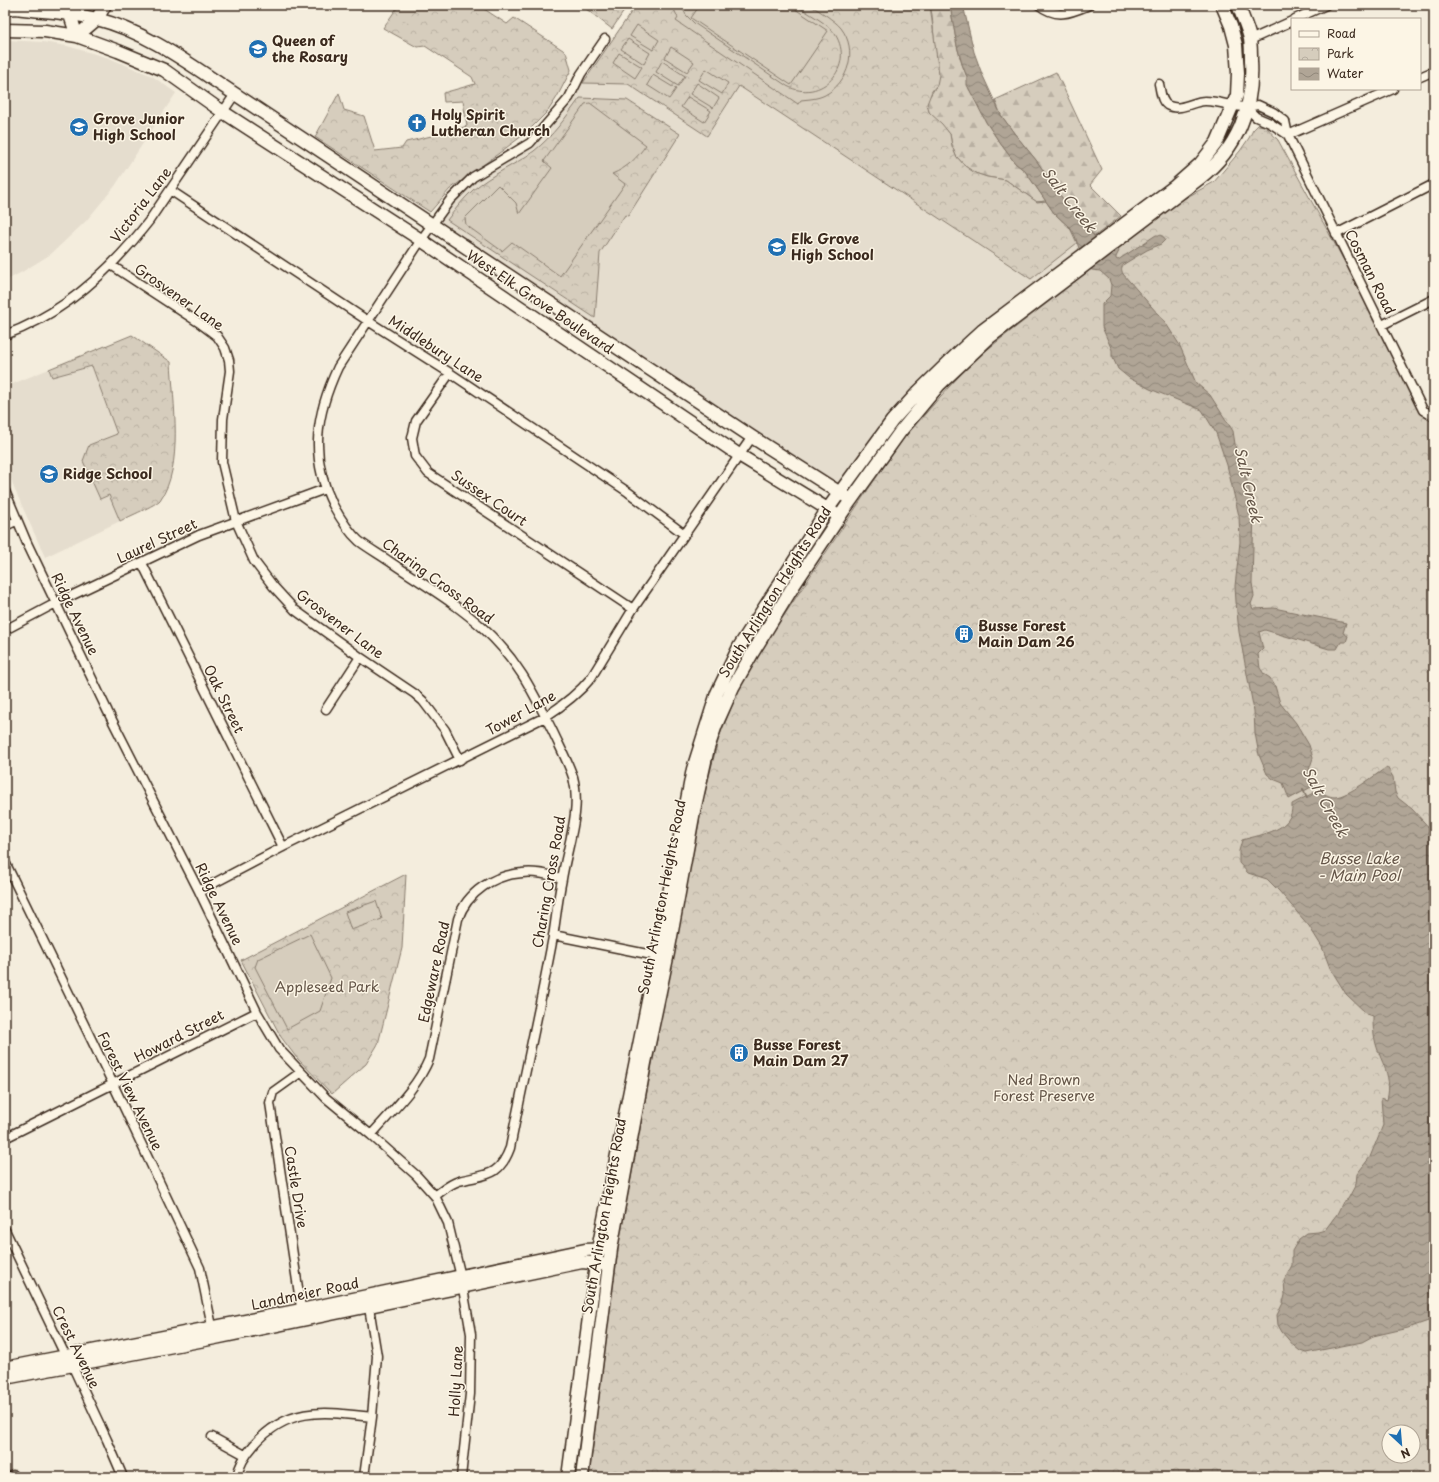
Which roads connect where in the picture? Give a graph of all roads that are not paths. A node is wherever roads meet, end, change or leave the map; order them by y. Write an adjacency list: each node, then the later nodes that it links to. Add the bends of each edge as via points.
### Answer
1 (106, 5): 10 (main road)
2 (1039, 5): 3 (street, via 1050,12 1066,14)
3 (1089, 5)
4 (1222, 5): 21 (main road, South Arlington Heights Road, via 1236,45 1237,89)
5 (1238, 5): 15 (main road, South Arlington Heights Road)
6 (1326, 5): 9 (street)
7 (5, 9): 8 (main road, West Elk Grove Boulevard)
8 (73, 10): 10 (main road, West Elk Grove Boulevard); 13 (main road)
9 (1297, 18)
10 (96, 19): 13 (main road); 20 (main road, West Elk Grove Boulevard, via 132,31 151,41)
11 (1291, 21): 15 (street)
12 (5, 30): 13 (main road, West Elk Grove Boulevard, via 45,31)
13 (77, 36): 23 (main road, West Elk Grove Boulevard, via 164,70)
14 (605, 39): 27 (street, Charing Cross Road, via 581,74 569,98 530,143 473,177 450,200)
15 (1250, 40): 22 (main road, South Arlington Heights Road, via 1252,77)
16 (1434, 71): 17 (street)
17 (1421, 77)
18 (1159, 84): 21 (street, Cosman Road, via 1162,100 1170,106 1181,108 1206,101)
19 (1391, 90): 24 (street)
20 (235, 94): 23 (street, Victoria Lane); 27 (main road, West Elk Grove Boulevard)
21 (1233, 106): 22 (street, Cosman Road); 29 (main road, South Arlington Heights Road, via 1217,142 1200,164)
22 (1247, 108): 24 (street, Cosman Road, via 1258,105 1273,112 1285,121); 29 (main road, South Arlington Heights Road, via 1244,120 1229,149 1214,167)
23 (223, 112): 26 (street, Victoria Lane); 30 (main road, West Elk Grove Boulevard)
24 (1288, 135): 28 (street, Cosman Road)
25 (1434, 184): 28 (street)
26 (170, 190): 32 (street, Victoria Lane, via 136,238); 34 (street, Middlebury Lane)
27 (432, 224): 30 (street, Charing Cross Road); 39 (main road, West Elk Grove Boulevard)
28 (1336, 234): 35 (street, Cosman Road)
29 (1113, 239): 31 (main road, South Arlington Heights Road)
30 (421, 240): 34 (street, Charing Cross Road); 40 (main road, West Elk Grove Boulevard)
31 (1079, 264): 43 (main road, South Arlington Heights Road, via 983,330 957,354 892,421); 44 (main road, South Arlington Heights Road, via 990,337 947,377 900,432)
32 (110, 265): 36 (street, Victoria Lane, via 70,300 32,323); 48 (street, Grosvener Lane, via 217,336 225,348 230,371 223,419 222,462)
33 (1434, 299): 35 (street)
34 (368, 321): 37 (street, Middlebury Lane); 41 (street, Charing Cross Road, via 330,384 319,421 318,452)
35 (1382, 325): 38 (street, Cosman Road, via 1423,410)
36 (5, 335)
37 (450, 373): 50 (street, Middlebury Lane, via 628,492); 53 (street, Sussex Court, via 416,421 412,438 416,456 428,473)
38 (1434, 414)
39 (752, 437): 40 (street, Tower Lane); 43 (main road, West Elk Grove Boulevard)
40 (739, 455): 45 (main road, West Elk Grove Boulevard); 50 (street, Tower Lane)
41 (325, 489): 48 (street, Laurel Street); 57 (street, Charing Cross Road, via 343,523 359,541 470,617 497,640 520,670)
42 (5, 491): 47 (street, Ridge Avenue)
43 (839, 493): 44 (main road, West Elk Grove Boulevard); 45 (main road, South Arlington Heights Road)
44 (852, 500): 46 (main road, South Arlington Heights Road)
45 (827, 510): 46 (main road, West Elk Grove Boulevard); 64 (main road, South Arlington Heights Road, via 739,648 717,693 693,769)
46 (840, 517): 73 (main road, South Arlington Heights Road, via 752,652 733,687 708,748)
47 (16, 521): 49 (street); 52 (street, Ridge Avenue)
48 (236, 521): 51 (street, Laurel Street); 55 (street, Grosvener Lane, via 254,561 273,586 296,610)
49 (5, 526)
50 (684, 534): 53 (street, Tower Lane)
51 (142, 562): 52 (street, Laurel Street); 59 (street, Oak Street)
52 (56, 603): 54 (street, Laurel Street); 62 (street, Ridge Avenue)
53 (633, 609): 57 (street, Tower Lane, via 591,678 574,696)
54 (5, 630)
55 (360, 657): 56 (street); 58 (street, Grosvener Lane, via 423,701 445,730)
56 (326, 708)
57 (545, 717): 58 (street, Tower Lane); 61 (street, Charing Cross Road, via 569,766 575,788 576,804)
58 (460, 760): 59 (street, Tower Lane)
59 (283, 847): 62 (street, Tower Lane)
60 (5, 862): 67 (street, Forest View Avenue)
61 (562, 878): 63 (street, Charing Cross Road); 68 (street, Edgeware Road, via 533,873 513,874 480,888 466,901 458,919 429,1059 424,1072)
62 (199, 891): 65 (street, Ridge Avenue)
63 (553, 935): 64 (street); 70 (street, Charing Cross Road, via 510,1148 505,1160 491,1173 454,1183)
64 (657, 956): 72 (main road, South Arlington Heights Road)
65 (257, 1012): 66 (street, Ridge Avenue, via 279,1049); 67 (street, Howard Street)
66 (301, 1072): 68 (street, Ridge Avenue, via 326,1098); 78 (street, Castle Drive, via 272,1092 270,1103)
67 (113, 1084): 69 (street, Howard Street); 79 (street, Forest View Avenue, via 200,1268)
68 (372, 1135): 70 (street, Ridge Avenue)
69 (5, 1138)
70 (435, 1196): 76 (street, Ridge Avenue, via 448,1223)
71 (5, 1230): 80 (street, Crest Avenue)
72 (598, 1249): 73 (main road, Landmeier Road); 74 (main road, South Arlington Heights Road); 76 (main road, Landmeier Road, via 585,1250)
73 (611, 1249): 75 (main road, South Arlington Heights Road)
74 (596, 1263): 75 (main road, Landmeier Road); 76 (main road, Landmeier Road, via 582,1262); 90 (main road, South Arlington Heights Road)
75 (609, 1264): 91 (main road, South Arlington Heights Road)
76 (462, 1282): 77 (main road, Landmeier Road); 89 (street, Holly Lane, via 472,1344 470,1394)
77 (368, 1301): 78 (main road, Landmeier Road); 83 (street, via 377,1356)
78 (302, 1315): 79 (main road, Landmeier Road)
79 (214, 1333): 80 (main road, Landmeier Road)
80 (69, 1361): 81 (main road, Landmeier Road); 82 (main road, Landmeier Road); 86 (street, Crest Avenue)
81 (5, 1368)
82 (5, 1378)
83 (372, 1417): 85 (street, via 326,1412 300,1415 271,1429); 88 (street)
84 (212, 1436): 85 (street)
85 (245, 1456): 87 (street)
86 (123, 1477)
87 (237, 1477)
88 (364, 1477)
89 (461, 1477)
90 (568, 1477)
91 (582, 1477)

